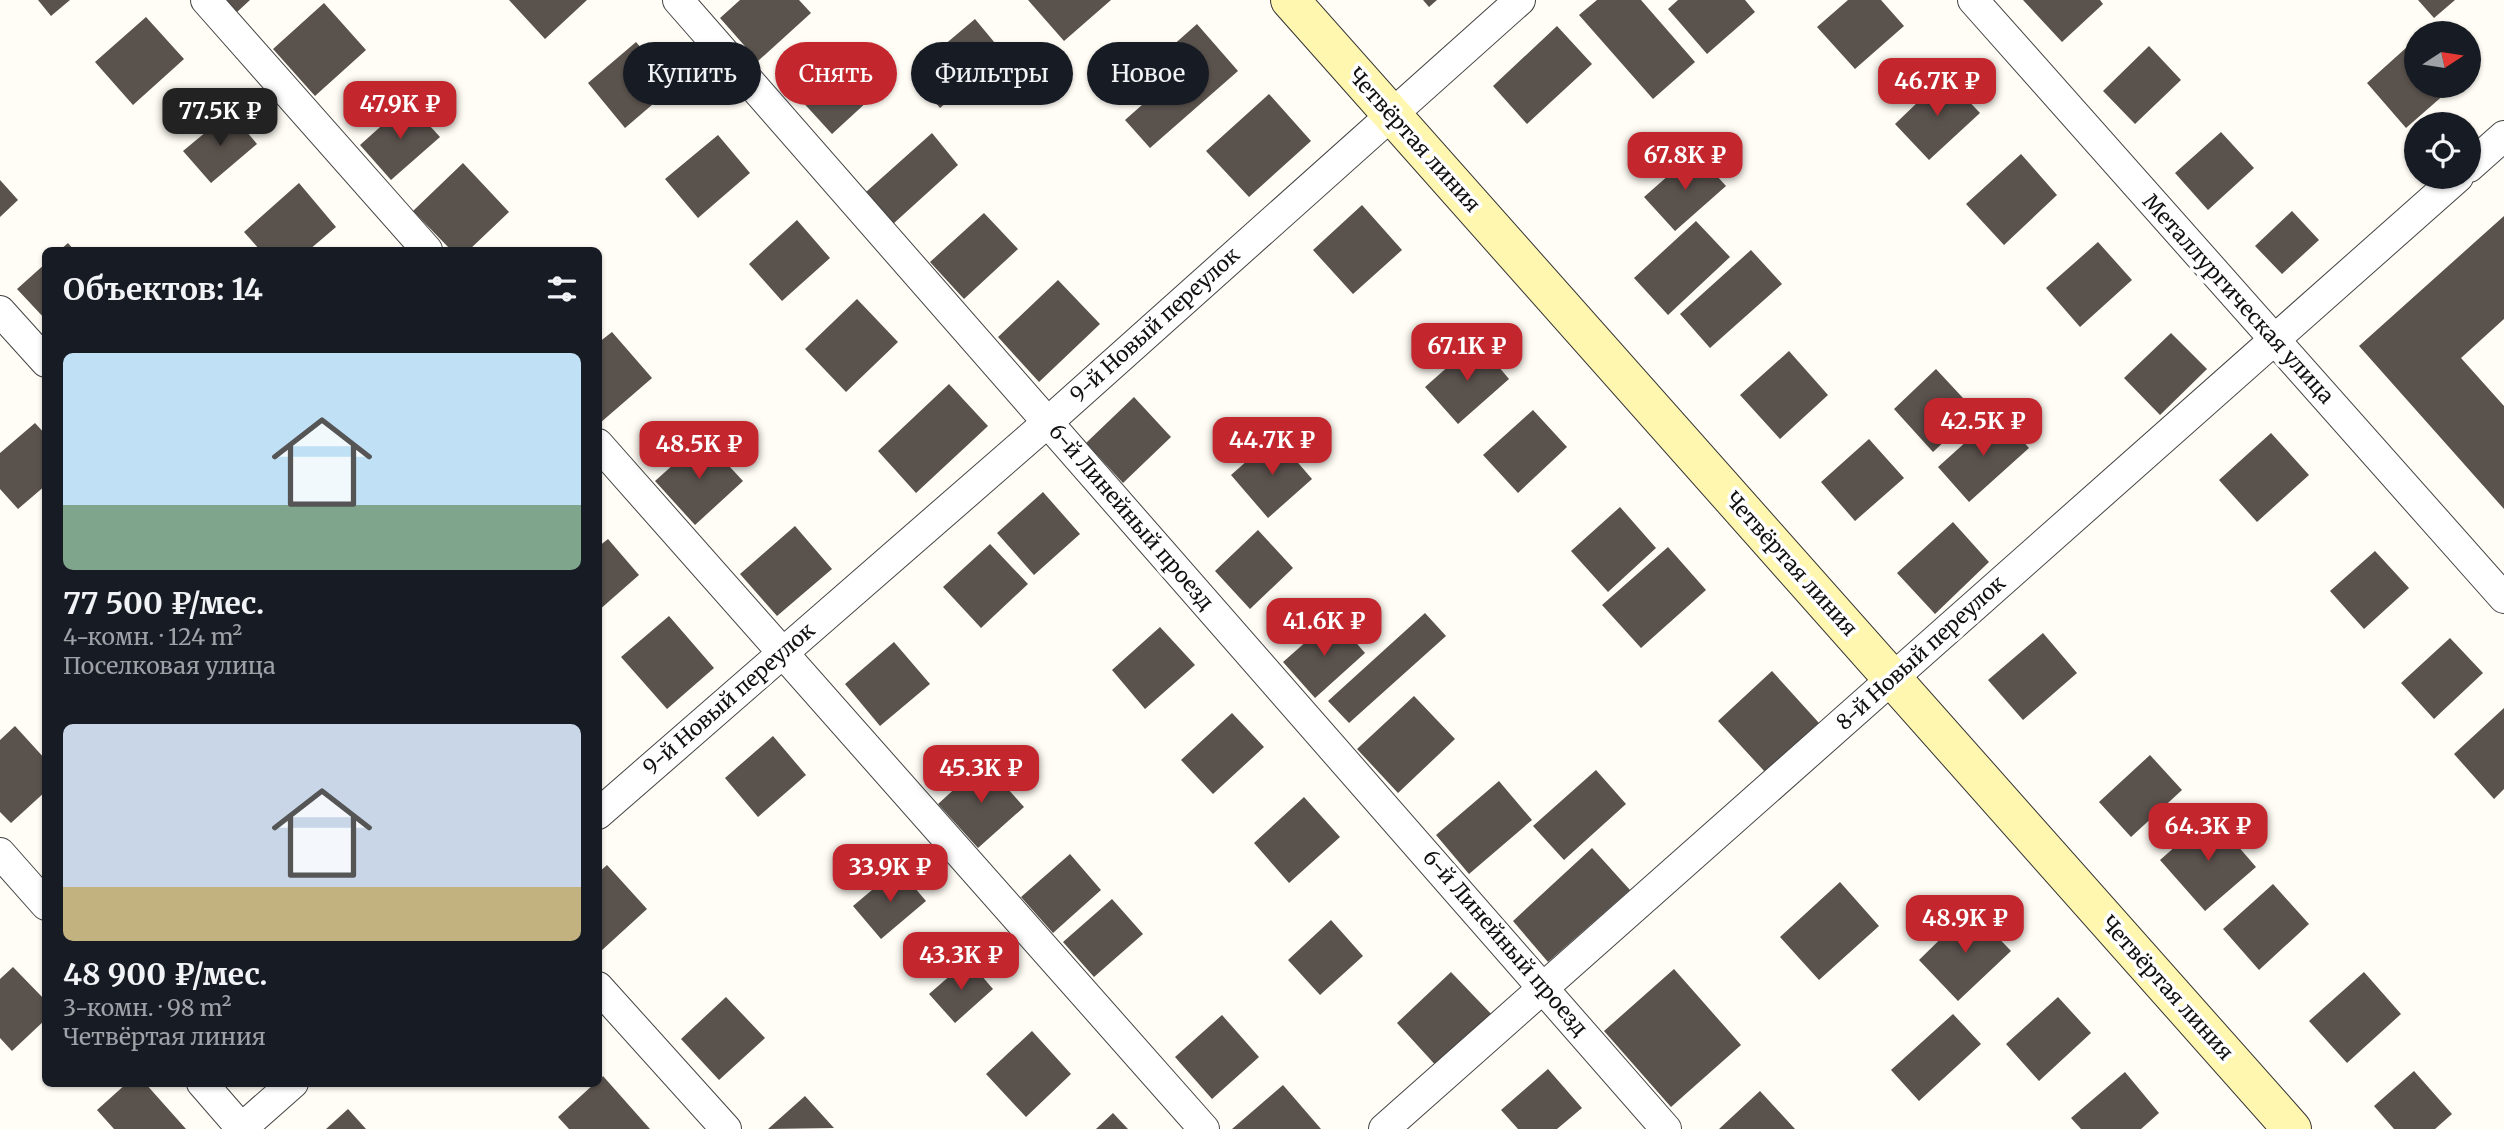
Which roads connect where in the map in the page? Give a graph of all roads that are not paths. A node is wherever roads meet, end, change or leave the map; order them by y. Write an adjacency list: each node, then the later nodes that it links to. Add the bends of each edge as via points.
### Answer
1 (206, 0): 10 (street)
2 (678, 0): 14 (street, 6-й Линейный проезд)
3 (1290, 0): 6 (street, Четвёртая линия)
4 (1520, 0): 6 (street, 9-й Новый переулок)
5 (1973, 0): 12 (street, Металлургическая улица)
6 (1391, 114): 14 (street, 9-й Новый переулок); 18 (street, Четвёртая линия)
7 (2504, 136): 8 (street)
8 (2481, 156)
9 (2444, 189): 12 (street, 8-й Новый переулок)
10 (424, 247)
11 (0, 311): 13 (street)
12 (2274, 340): 16 (street, Металлургическая улица); 18 (street, 8-й Новый переулок)
13 (42, 358)
14 (1048, 422): 17 (street, 9-й Новый переулок); 22 (street, 6-й Линейный проезд)
15 (602, 449): 17 (street)
16 (2504, 598)
17 (782, 652): 19 (street, 9-й Новый переулок); 28 (street)
18 (1892, 678): 22 (street, 8-й Новый переулок); 31 (street, Четвёртая линия)
19 (602, 810)
20 (0, 853): 21 (street)
21 (42, 900)
22 (1544, 987): 29 (street, 8-й Новый переулок); 30 (street, 6-й Линейный проезд)
23 (602, 991): 27 (street)
24 (205, 1087): 26 (street)
25 (289, 1087): 26 (street)
26 (242, 1129)
27 (726, 1129)
28 (1204, 1129)
29 (1384, 1129)
30 (1666, 1129)
31 (2292, 1129)

